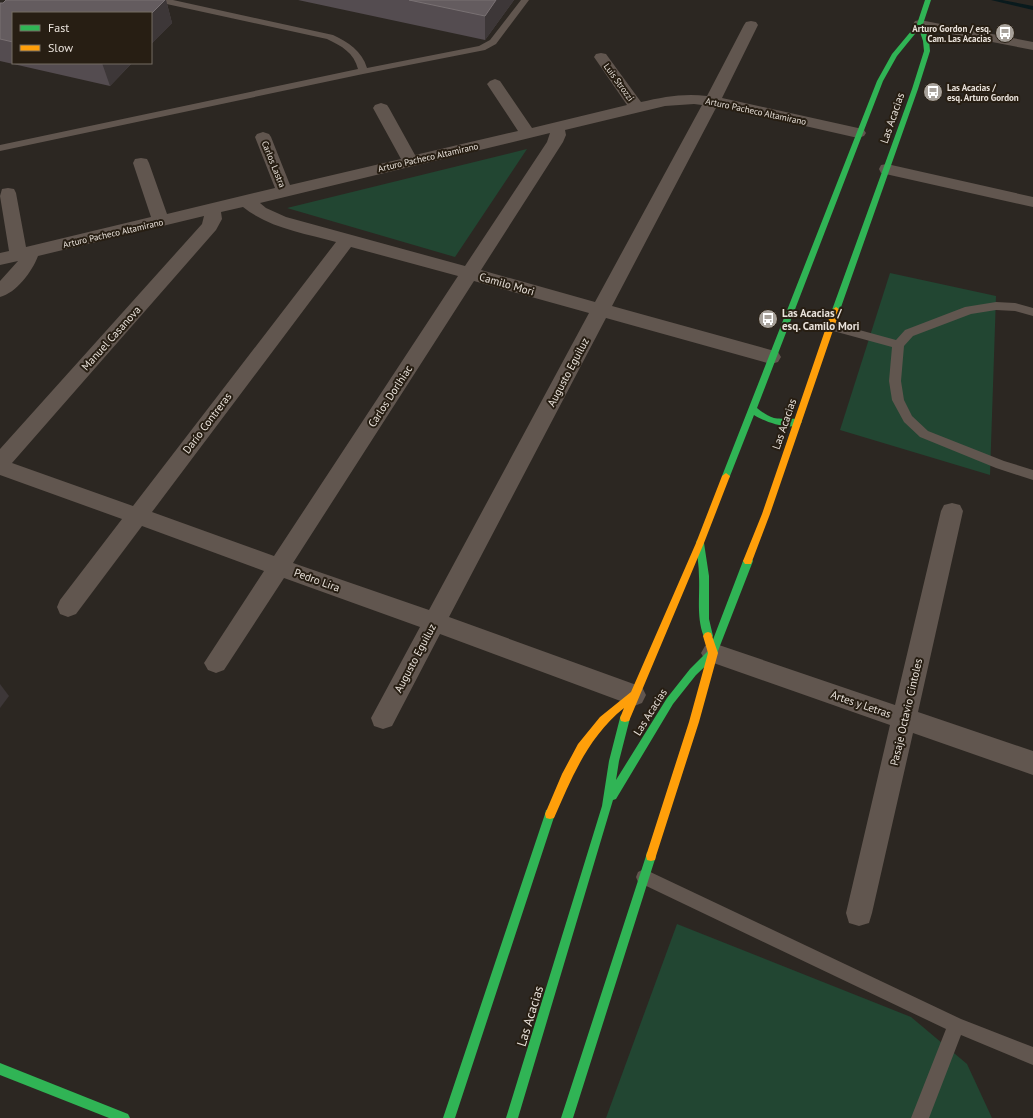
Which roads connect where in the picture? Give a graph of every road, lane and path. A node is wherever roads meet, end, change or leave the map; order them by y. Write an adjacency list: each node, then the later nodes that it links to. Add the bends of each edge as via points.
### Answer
1 (162, 0): 8 (lane, via 330,37 354,51)
2 (525, 0): 8 (lane, via 493,42 482,48)
3 (928, 0): 4 (main road, Las Acacias)
4 (920, 24): 6 (street); 9 (main road, Las Acacias, via 894,55); 22 (main road, Las Acacias, via 927,51 912,88)
5 (751, 25): 12 (street, Augusto Eguiluz)
6 (1033, 46)
7 (601, 58): 14 (street, Luis Strozzi)
8 (363, 70): 19 (lane)
9 (880, 81): 10 (main road); 16 (main road, Las Acacias)
10 (892, 81)
11 (495, 84): 17 (street)
12 (712, 101): 14 (street, Arturo Pacheco Altamirano, via 676,100); 16 (street, Arturo Pacheco Altamirano); 34 (street, Augusto Eguiluz)
13 (381, 108): 20 (street)
14 (637, 108): 15 (street, Arturo Pacheco Altamirano)
15 (557, 127): 17 (street, Arturo Pacheco Altamirano); 32 (street, Carlos Dorlhiac, via 558,135 555,142)
16 (858, 133): 38 (main road, Las Acacias)
17 (528, 134): 20 (street, Arturo Pacheco Altamirano)
18 (262, 137): 23 (street, Carlos Lastra)
19 (0, 148)
20 (411, 162): 23 (street, Arturo Pacheco Altamirano)
21 (140, 163): 28 (street)
22 (887, 169): 26 (street); 36 (main road, Las Acacias)
23 (285, 192): 25 (street, Arturo Pacheco Altamirano)
24 (8, 193): 30 (street)
25 (247, 201): 27 (street, Arturo Pacheco Altamirano); 29 (street, Camilo Mori, via 269,217)
26 (1033, 202)
27 (212, 209): 28 (street, Arturo Pacheco Altamirano); 41 (street, Manuel Casanova, via 213,219 210,226)
28 (161, 221): 30 (street, Arturo Pacheco Altamirano)
29 (347, 240): 32 (street, Camilo Mori); 45 (street, Darío Contreras)
30 (25, 254): 31 (street, Arturo Pacheco Altamirano); 33 (street, via 28,260 24,266)
31 (0, 260)
32 (469, 274): 34 (street, Camilo Mori); 47 (street, Carlos Dorlhiac)
33 (0, 291)
34 (600, 310): 38 (street, Camilo Mori); 49 (street, Augusto Eguiluz)
35 (1033, 312): 37 (lane, via 1015,307 996,306 968,310 909,333)
36 (830, 326): 37 (lane); 40 (main road, Las Acacias)
37 (898, 345): 43 (lane, via 894,381 898,400 908,419 924,434 1000,465)
38 (771, 357): 39 (main road, Las Acacias)
39 (752, 408): 40 (main road, via 772,421); 46 (main road, Las Acacias)
40 (798, 422): 50 (main road, Las Acacias)
41 (0, 463)
42 (0, 467): 45 (street, Pedro Lira)
43 (1033, 475)
44 (952, 511): 54 (street, Pasaje Octavio Cintoles)
45 (137, 516): 47 (street, Pedro Lira); 48 (street, Darío Contreras)
46 (700, 543): 50 (main road, via 704,576 704,620); 52 (main road, Las Acacias)
47 (279, 566): 49 (street, Pedro Lira); 51 (street, Carlos Dorlhiac)
48 (68, 607)
49 (434, 622): 52 (street, Pedro Lira); 53 (street, Augusto Eguiluz)
50 (713, 653): 54 (street, Artes y Letras); 56 (main road, Las Acacias, via 693,672 670,701); 57 (main road, via 694,722)
51 (216, 663)
52 (634, 695): 56 (main road, Las Acacias, via 618,744); 63 (main road, via 614,709 591,733 577,754 559,791)
53 (383, 718)
54 (904, 719): 55 (street, Artes y Letras); 58 (street, Pasaje Octavio Cintoles)
55 (1033, 763)
56 (607, 806): 64 (main road, Las Acacias)
57 (644, 877): 59 (lane); 65 (main road)
58 (859, 913)
59 (956, 1025): 60 (lane); 66 (lane)
60 (1033, 1056)
61 (0, 1069): 62 (main road)
62 (124, 1118)
63 (449, 1118)
64 (512, 1118)
65 (568, 1118)
66 (920, 1118)

